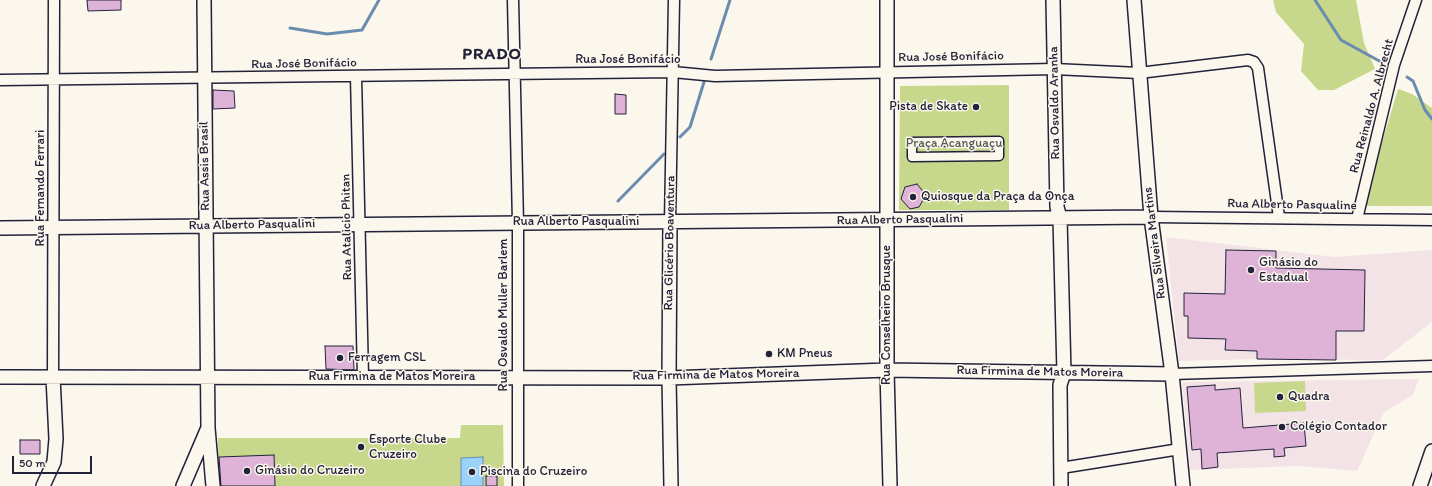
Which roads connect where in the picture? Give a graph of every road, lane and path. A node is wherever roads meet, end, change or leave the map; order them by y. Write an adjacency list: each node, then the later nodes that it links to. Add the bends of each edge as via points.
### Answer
1 (54, 0): 16 (street, Rua Fernando Ferrari)
2 (204, 0): 15 (street, Rua Assis Brasil)
3 (513, 0): 13 (street, Rua Osvaldo Muller Barlem)
4 (674, 0): 11 (street, Rua Glicério Boaventura)
5 (887, 0): 10 (street, Rua Conselheiro Brusque)
6 (1053, 0): 9 (street, Rua Osvaldo Aranha)
7 (1134, 0): 12 (street, Rua Silveira Martins)
8 (1416, 0): 25 (street, Rua Reinaldo A. Albrecht, via 1394,65)
9 (1054, 69): 10 (street, Rua José Bonifácio); 12 (street, Rua José Bonifácio); 22 (street, Rua Osvaldo Aranha)
10 (888, 71): 11 (street, Rua José Bonifácio, via 715,76); 26 (street, Rua Conselheiro Brusque)
11 (673, 72): 13 (street, Rua José Bonifácio); 28 (street, Rua Glicério Boaventura)
12 (1139, 73): 23 (street, Rua Silveira Martins); 24 (street, Rua José Bonifácio, via 1248,60 1254,62 1258,68)
13 (515, 74): 14 (street, Rua José Bonifácio); 29 (street, Rua Osvaldo Muller Barlem)
14 (356, 76): 15 (street, Rua José Bonifácio); 30 (street, Rua Atalicio Phitan)
15 (205, 78): 16 (street, Rua José Bonifácio); 31 (street, Rua Assis Brasil)
16 (55, 79): 17 (street, Rua José Bonifácio); 32 (street, Rua Fernando Ferrari)
17 (0, 80)
18 (940, 142): 19 (street); 20 (street); 20 (street, via 912,142 912,157)
19 (957, 142): 21 (street); 21 (street, via 999,141 999,156)
20 (940, 156): 21 (street)
21 (957, 156)
22 (1056, 214): 23 (street, Rua Alberto Pasqualini); 26 (street, Rua Alberto Pasqualini); 40 (street, Rua Osvaldo Aranha)
23 (1151, 217): 24 (street, Rua Alberto Pasqualine); 36 (street, Rua Silveira Martins)
24 (1279, 217): 25 (street, Rua Alberto Pasqualine)
25 (1357, 218): 27 (street, Rua Alberto Pasqualine)
26 (887, 220): 28 (street, Rua Alberto Pasqualini); 35 (street, Rua Conselheiro Brusque)
27 (1432, 220)
28 (670, 222): 29 (street, Rua Alberto Pasqualini); 43 (street, Rua Glicério Boaventura)
29 (518, 223): 30 (street, Rua Alberto Pasqualini); 42 (street, Rua Osvaldo Muller Barlem)
30 (360, 224): 31 (street, Rua Alberto Pasqualini); 39 (street, Rua Atalicio Phitan)
31 (206, 226): 32 (street, Rua Alberto Pasqualini); 41 (street, Rua Assis Brasil)
32 (54, 227): 33 (street, Rua Alberto Pasqualini); 38 (street, Rua Fernando Ferrari)
33 (0, 228)
34 (1432, 366): 36 (street, Rua Firmina de Matos Moreira)
35 (887, 370): 40 (street, Rua Firmina de Matos Moreira); 43 (street, Rua Firmina de Matos Moreira); 53 (street, Rua Conselheiro Brusque)
36 (1172, 374): 40 (street, Rua Firmina de Matos Moreira); 45 (street, Rua Silveira Martins)
37 (0, 377): 38 (street, Rua Firmina de Matos Moreira)
38 (53, 377): 41 (street, Rua Firmina de Matos Moreira); 48 (street, via 56,439 54,462)
39 (363, 377): 41 (street, Rua Firmina de Matos Moreira); 42 (street, Rua Firmina de Matos Moreira)
40 (1060, 377): 47 (street, Rua Osvaldo Aranha)
41 (208, 378): 44 (street, Rua Assis Brasil)
42 (517, 378): 43 (street, Rua Firmina de Matos Moreira); 51 (street, Rua Osvaldo Muller Barlem)
43 (669, 378): 52 (street, Rua Glicério Boaventura)
44 (208, 428): 49 (street, Rua Assis Brasil); 50 (street, Rua Assis Brasil)
45 (1180, 449): 47 (street); 55 (street, Rua Silveira Martins)
46 (1431, 456): 56 (street)
47 (1062, 468): 54 (street, Rua Osvaldo Aranha)
48 (43, 486)
49 (184, 486)
50 (213, 486)
51 (518, 486)
52 (671, 486)
53 (890, 486)
54 (1061, 486)
55 (1183, 486)
56 (1420, 486)

